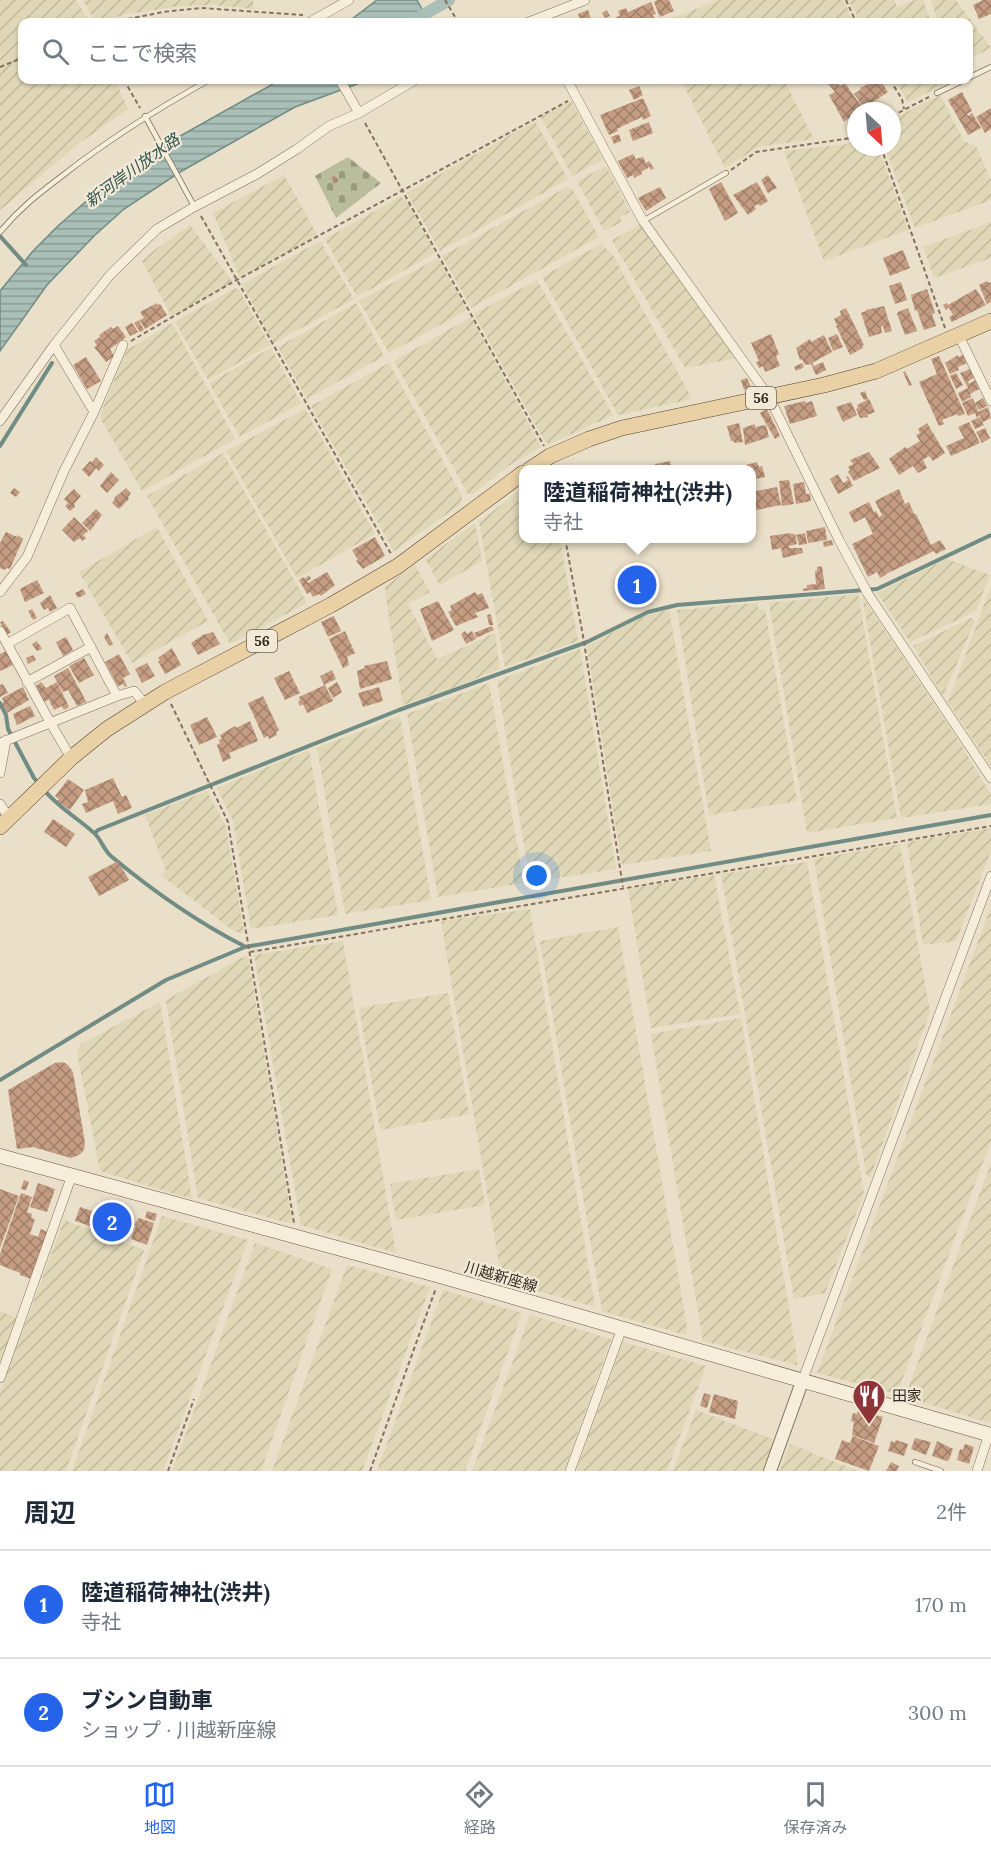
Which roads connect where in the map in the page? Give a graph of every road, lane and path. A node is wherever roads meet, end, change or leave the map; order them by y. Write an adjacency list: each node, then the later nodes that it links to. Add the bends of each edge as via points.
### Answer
1 (349, 0): 7 (street)
2 (445, 0): 8 (path)
3 (585, 0): 9 (street)
4 (846, 0): 10 (path)
5 (133, 18): 6 (path, via 201,8 300,14)
6 (306, 18)
7 (310, 18)
8 (456, 18)
9 (543, 18)
10 (854, 18)
11 (18, 60): 12 (path)
12 (0, 67)
13 (991, 67): 14 (lane)
14 (973, 76)
15 (126, 84): 27 (path)
16 (203, 84): 27 (lane)
17 (342, 84): 26 (street)
18 (408, 84): 26 (street)
19 (569, 84): 23 (street)
20 (893, 84): 24 (path)
21 (956, 84): 22 (lane)
22 (937, 93): 24 (path)
23 (576, 97): 31 (path); 33 (street)
24 (904, 110): 25 (path)
25 (901, 112)
26 (359, 113): 31 (path); 32 (street, via 329,126 257,174)
27 (146, 119): 32 (lane); 34 (lane, via 100,146 19,209)
28 (847, 138): 30 (path, via 756,152)
29 (884, 156): 37 (path)
30 (726, 173): 33 (lane)
31 (403, 191): 35 (path); 44 (path)
32 (192, 204): 35 (path); 38 (street, via 157,229 110,275)
33 (643, 221): 40 (street)
34 (0, 232)
35 (237, 280): 39 (path); 48 (path)
36 (991, 321): 37 (main road, 56)
37 (954, 337): 40 (main road, 56, via 876,371); 41 (street)
38 (54, 345): 42 (street); 43 (street)
39 (123, 345): 42 (street)
40 (769, 397): 44 (main road, 56, via 622,428); 61 (street, via 868,594)
41 (991, 401)
42 (94, 412): 49 (street, via 27,557)
43 (0, 421)
44 (550, 456): 45 (main road, 56)
45 (536, 465)
46 (519, 476): 48 (main road, 56)
47 (566, 543): 66 (path)
48 (398, 566): 54 (main road, 56)
49 (0, 592)
50 (0, 631): 51 (street)
51 (7, 644): 52 (street, via 70,608); 53 (street)
52 (91, 647): 53 (street); 55 (street)
53 (27, 682): 57 (street)
54 (165, 692): 56 (main road, 56); 67 (path, via 228,822)
55 (117, 696): 56 (street, via 134,691); 57 (street)
56 (145, 704): 59 (main road, 56)
57 (50, 722): 58 (street); 59 (street)
58 (3, 741): 60 (street)
59 (71, 758): 63 (main road, 56)
60 (0, 773)
61 (991, 778)
62 (0, 804): 63 (street)
63 (4, 823)
64 (991, 826): 66 (path)
65 (991, 876): 74 (street)
66 (623, 887): 67 (path)
67 (250, 952): 70 (path)
68 (0, 1156): 69 (main road, 川越新座線)
69 (72, 1175): 70 (main road, 川越新座線); 73 (street)
70 (297, 1238): 71 (main road, 川越新座線)
71 (440, 1276): 72 (main road, 川越新座線); 79 (path)
72 (622, 1328): 74 (main road, 川越新座線); 80 (street)
73 (0, 1378)
74 (803, 1379): 76 (main road, 川越新座線); 81 (street)
75 (194, 1399): 78 (path)
76 (990, 1435): 83 (street)
77 (915, 1462): 82 (lane)
78 (168, 1471)
79 (370, 1471)
80 (570, 1471)
81 (770, 1471)
82 (941, 1471)
83 (976, 1471)

